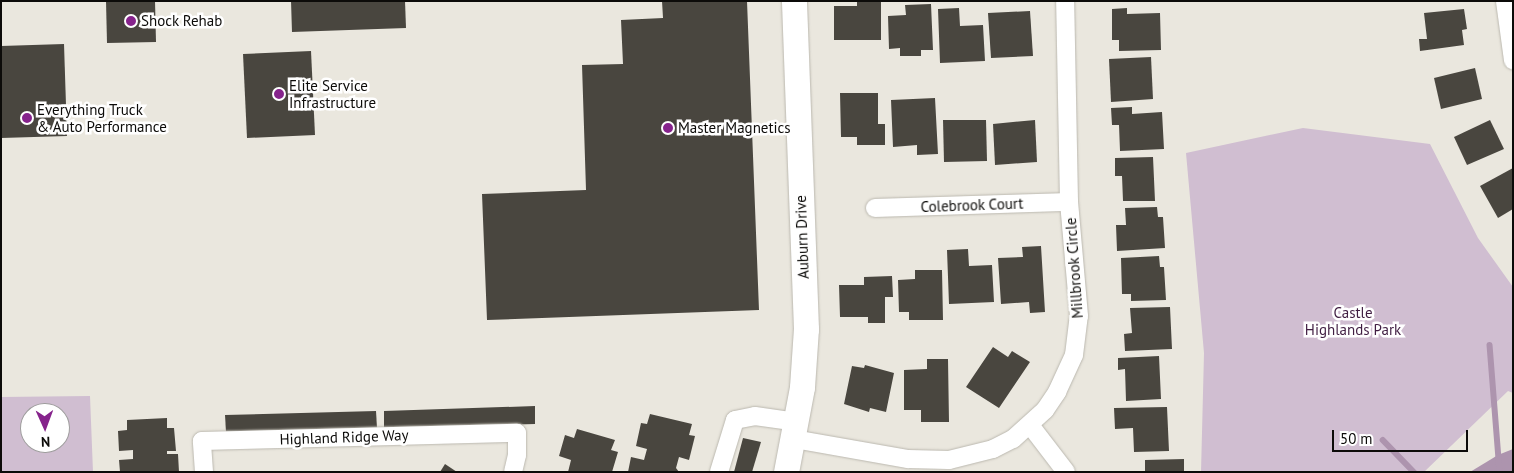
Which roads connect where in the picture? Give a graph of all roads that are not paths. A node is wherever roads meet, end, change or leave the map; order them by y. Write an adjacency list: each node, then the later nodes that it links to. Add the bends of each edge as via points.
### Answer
1 (794, 1): 8 (street, Auburn Drive, via 806,329)
2 (1065, 1): 5 (street, Millbrook Circle)
3 (1505, 1): 4 (street)
4 (1513, 60)
5 (1069, 202): 6 (street, Colebrook Court); 7 (street, Millbrook Circle, via 1078,295 1078,337 1058,392)
6 (875, 208)
7 (1030, 425): 8 (street, Millbrook Circle, via 993,450 929,462); 13 (street)
8 (796, 430): 11 (street, Millbrook Circle, via 755,416 735,420); 12 (street, Auburn Drive)
9 (204, 472): 10 (street, Highland Ridge Way, via 202,441 517,433 518,455)
10 (513, 472)
11 (719, 472)
12 (786, 472)
13 (1066, 472)

